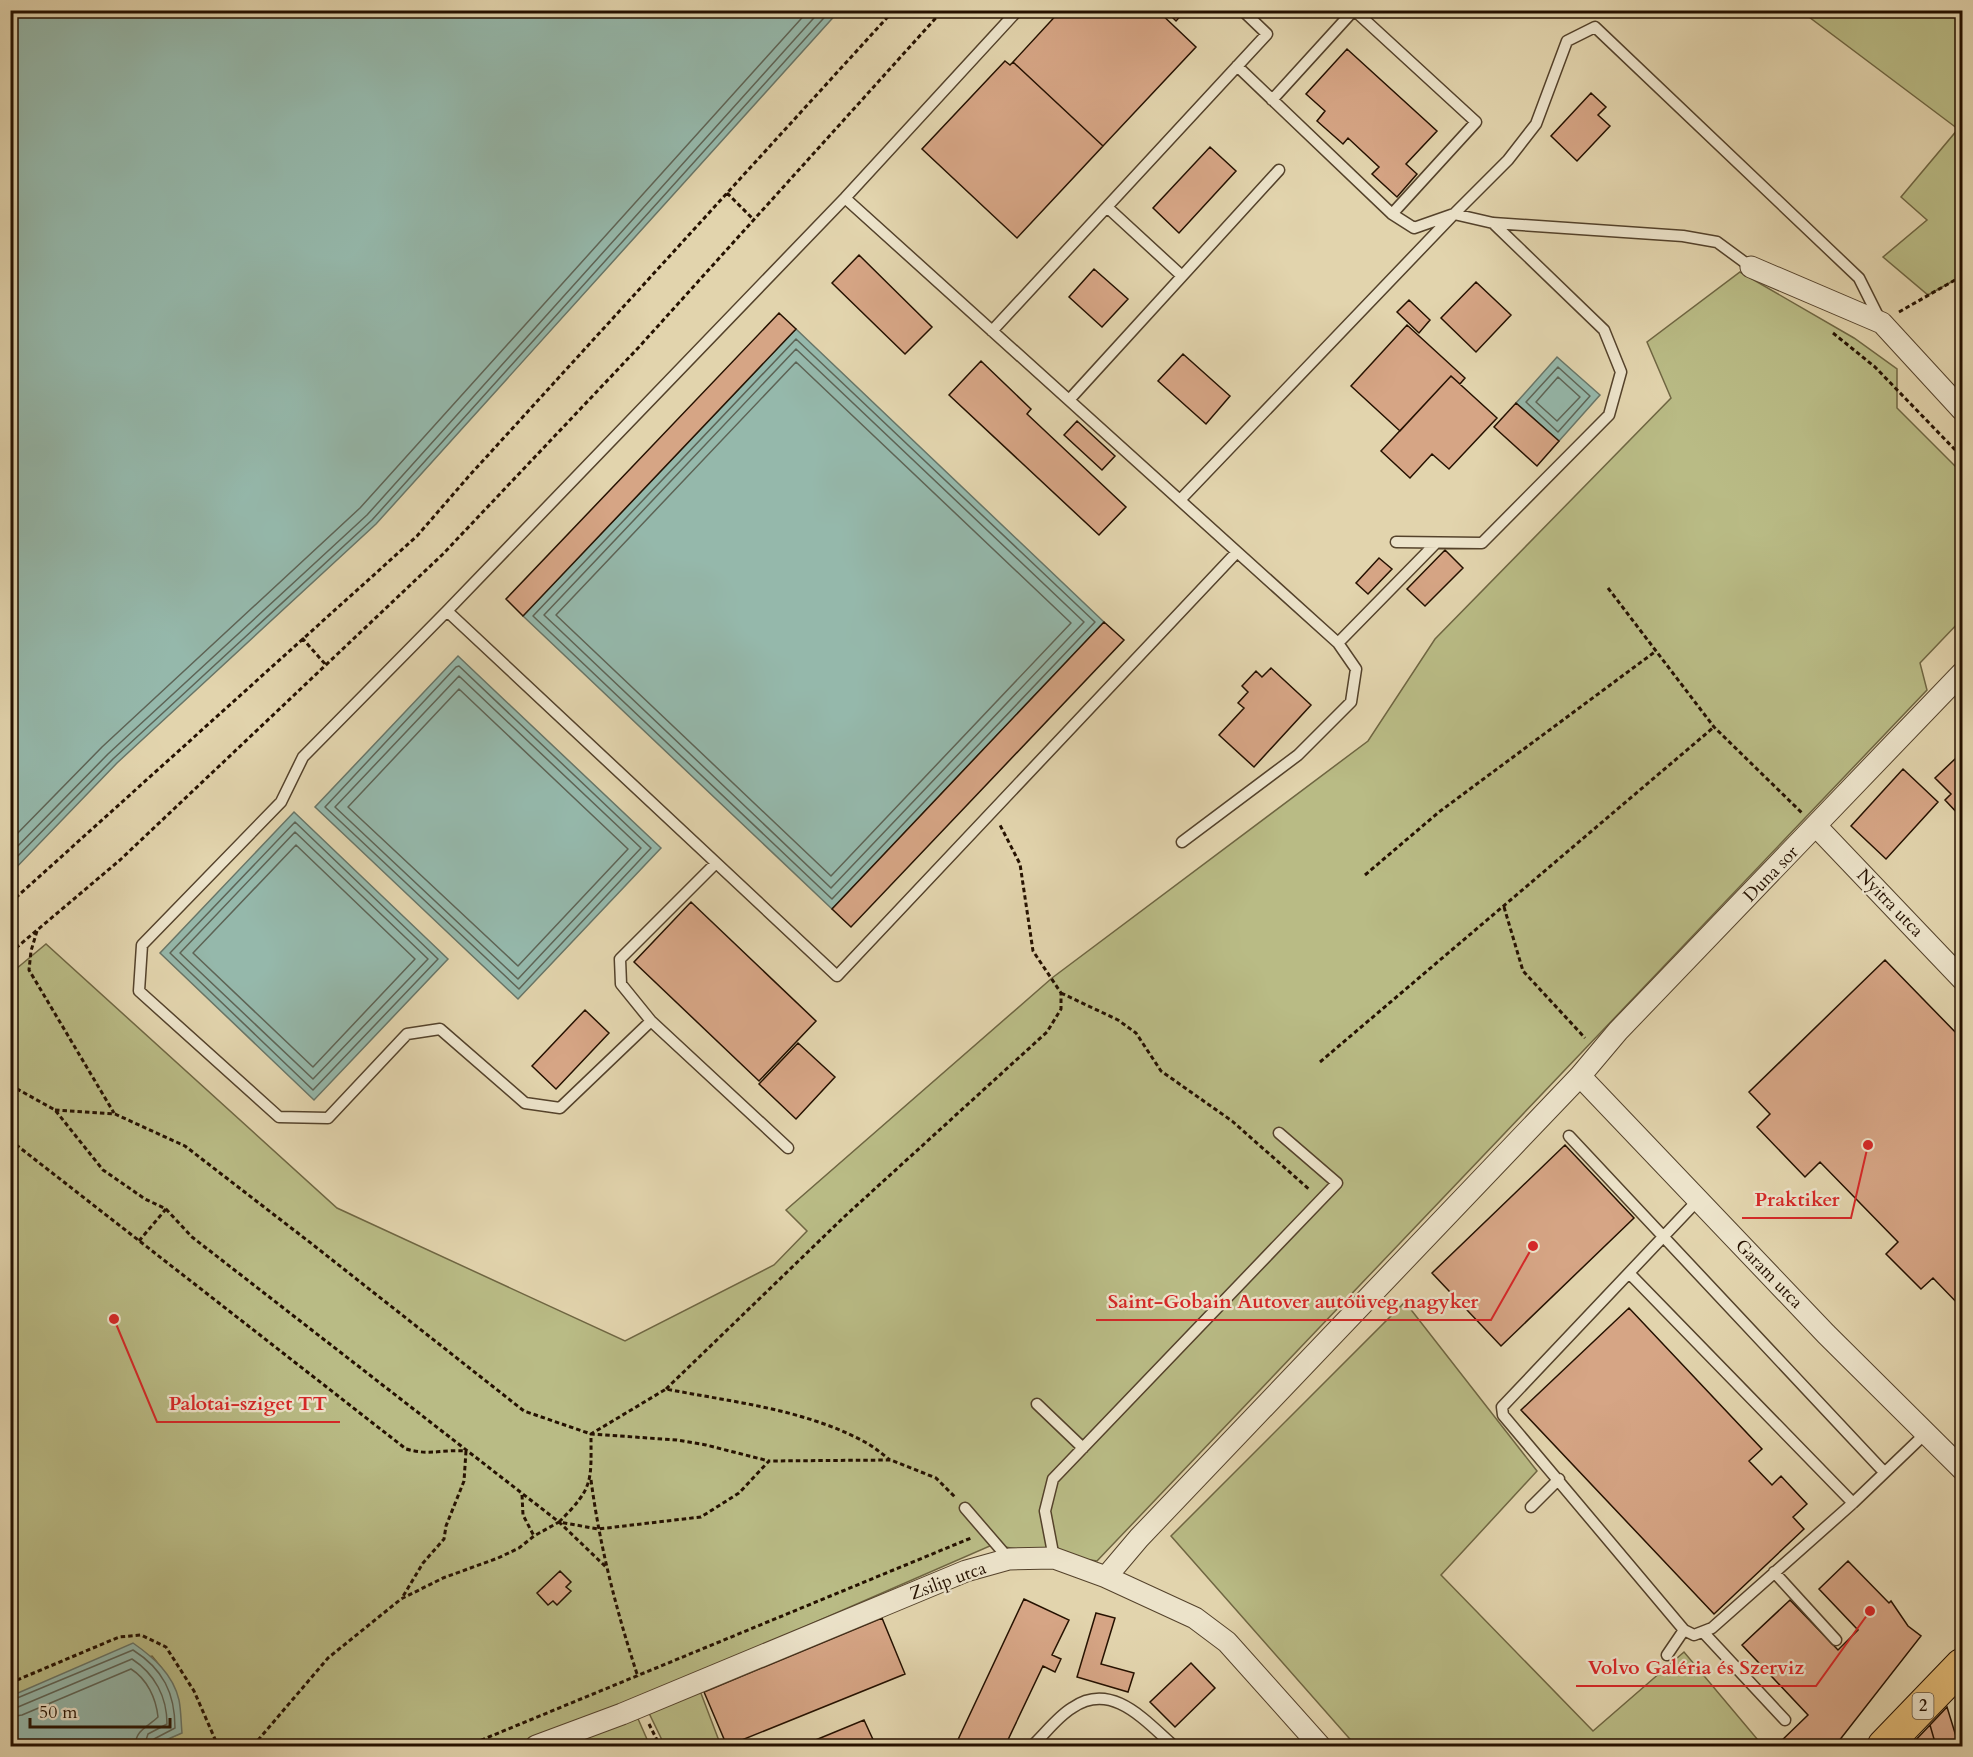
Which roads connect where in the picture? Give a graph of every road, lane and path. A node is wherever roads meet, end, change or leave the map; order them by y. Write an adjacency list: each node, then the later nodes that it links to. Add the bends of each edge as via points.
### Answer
1 (894, 10): 8 (path)
2 (943, 10): 13 (path)
3 (1018, 10): 9 (lane)
4 (1242, 10): 5 (lane, via 1267,34)
5 (1237, 66): 6 (lane); 10 (lane)
6 (1272, 100): 11 (lane); 11 (lane, via 1354,10 1476,122)
7 (1279, 170): 16 (lane)
8 (727, 193): 13 (path); 30 (path, via 417,536)
9 (844, 198): 19 (lane); 29 (lane)
10 (1107, 207): 16 (lane); 19 (lane)
11 (1392, 214): 12 (lane, via 1414,228)
12 (1454, 214): 14 (lane); 18 (lane, via 1508,160 1536,124 1567,41 1595,27 1859,278); 24 (lane)
13 (754, 220): 33 (path, via 443,554)
14 (1492, 223): 15 (lane, via 1683,236 1717,242); 26 (lane, via 1604,330 1621,372 1609,415 1482,543)
15 (1751, 267): 18 (street)
16 (1182, 276): 21 (lane)
17 (1962, 276): 18 (path)
18 (1882, 323): 22 (street)
19 (992, 331): 21 (lane)
20 (1833, 333): 23 (path, via 1875,367)
21 (1069, 400): 24 (lane)
22 (1962, 410)
23 (1962, 457)
24 (1180, 500): 27 (lane)
25 (1396, 542): 26 (lane)
26 (1436, 543): 31 (lane)
27 (1237, 552): 31 (lane); 36 (lane)
28 (1608, 588): 32 (path)
29 (447, 611): 39 (lane); 47 (lane, via 303,757 281,802 142,945 139,991 279,1117 328,1118 407,1034 440,1029 525,1103 560,1108)
30 (302, 638): 33 (path); 41 (path)
31 (1338, 643): 38 (lane, via 1356,669 1352,702 1298,755)
32 (1656, 651): 35 (path); 40 (path, via 1438,812)
33 (326, 665): 43 (path, via 120,860)
34 (1962, 673): 37 (street, Duna sor)
35 (1714, 727): 37 (path); 42 (path)
36 (993, 810): 39 (lane, via 837,976); 46 (path, via 1020,864 1033,951)
37 (1817, 827): 45 (street, Nyitra utca); 48 (street, Duna sor)
38 (1182, 842)
39 (716, 863): 47 (lane, via 620,959 621,984)
40 (1365, 875)
41 (10, 903)
42 (1504, 906): 48 (path, via 1523,971); 49 (path)
43 (37, 930): 44 (path); 53 (path, via 29,970)
44 (10, 953)
45 (1962, 979)
46 (1061, 993): 58 (path, via 1136,1033 1161,1071 1232,1120); 64 (path, via 1061,1009 1047,1032 844,1217)
47 (651, 1021): 57 (lane)
48 (1599, 1053): 50 (street, Duna sor)
49 (1320, 1062)
50 (1580, 1076): 59 (street, Garam utca); 88 (street, Duna sor)
51 (10, 1085): 52 (path)
52 (55, 1110): 53 (path); 60 (path, via 104,1170)
53 (115, 1114): 67 (path, via 185,1146 524,1411)
54 (1279, 1133): 58 (lane, via 1337,1183)
55 (1569, 1136): 61 (lane)
56 (10, 1140): 62 (path)
57 (788, 1148)
58 (1321, 1200): 68 (lane)
59 (1698, 1200): 61 (lane); 66 (street, Garam utca)
60 (166, 1209): 62 (path); 69 (path, via 192,1237)
61 (1664, 1237): 63 (lane); 73 (lane)
62 (139, 1241): 69 (path, via 406,1449 423,1454)
63 (1629, 1273): 75 (lane, via 1502,1407 1503,1415); 77 (lane)
64 (666, 1389): 67 (path); 70 (path, via 782,1411 864,1441)
65 (1037, 1404): 68 (lane)
66 (1926, 1433): 72 (street, Garam utca); 73 (lane)
67 (591, 1434): 71 (path, via 676,1440); 74 (path)
68 (1083, 1448): 84 (lane, via 1053,1479 1046,1511)
69 (466, 1451): 76 (path); 89 (path, via 464,1481 444,1539 423,1563)
70 (891, 1460): 71 (path); 79 (path, via 936,1478)
71 (769, 1461): 81 (path, via 739,1493 701,1517)
72 (1962, 1469)
73 (1884, 1472): 77 (lane)
74 (591, 1479): 80 (path, via 581,1500); 81 (path)
75 (1559, 1479): 78 (lane); 90 (lane)
76 (522, 1494): 80 (path); 83 (path, via 523,1515)
77 (1853, 1503): 87 (lane)
78 (1531, 1507)
79 (965, 1508): 82 (lane)
80 (559, 1522): 81 (path); 83 (path); 86 (path)
81 (598, 1529): 86 (path)
82 (987, 1532): 85 (lane); 95 (path)
83 (534, 1536): 89 (path, via 498,1558)
84 (1054, 1558): 85 (street, Zsilip utca); 88 (street, Zsilip utca)
85 (1009, 1559): 97 (street, Zsilip utca, via 966,1571)
86 (607, 1568): 95 (path)
87 (1774, 1572): 91 (lane); 92 (lane)
88 (1106, 1577): 106 (street, Zsilip utca, via 1195,1618 1227,1642)
89 (401, 1599): 100 (path, via 328,1658)
90 (1684, 1629): 91 (lane, via 1694,1635); 93 (lane)
91 (1704, 1632): 98 (lane)
92 (1836, 1640)
93 (1667, 1655)
94 (1962, 1665): 107 (main road, 2)
95 (638, 1677): 101 (path)
96 (10, 1683): 99 (path, via 119,1637 141,1635 166,1647 194,1691)
97 (640, 1706): 102 (street, Zsilip utca); 103 (path)
98 (1785, 1720)
99 (218, 1746)
100 (253, 1746)
101 (467, 1746)
102 (536, 1746)
103 (663, 1746)
104 (1032, 1746): 105 (lane, via 1071,1708 1099,1699 1128,1706)
105 (1174, 1746)
106 (1320, 1746)
107 (1884, 1746)

